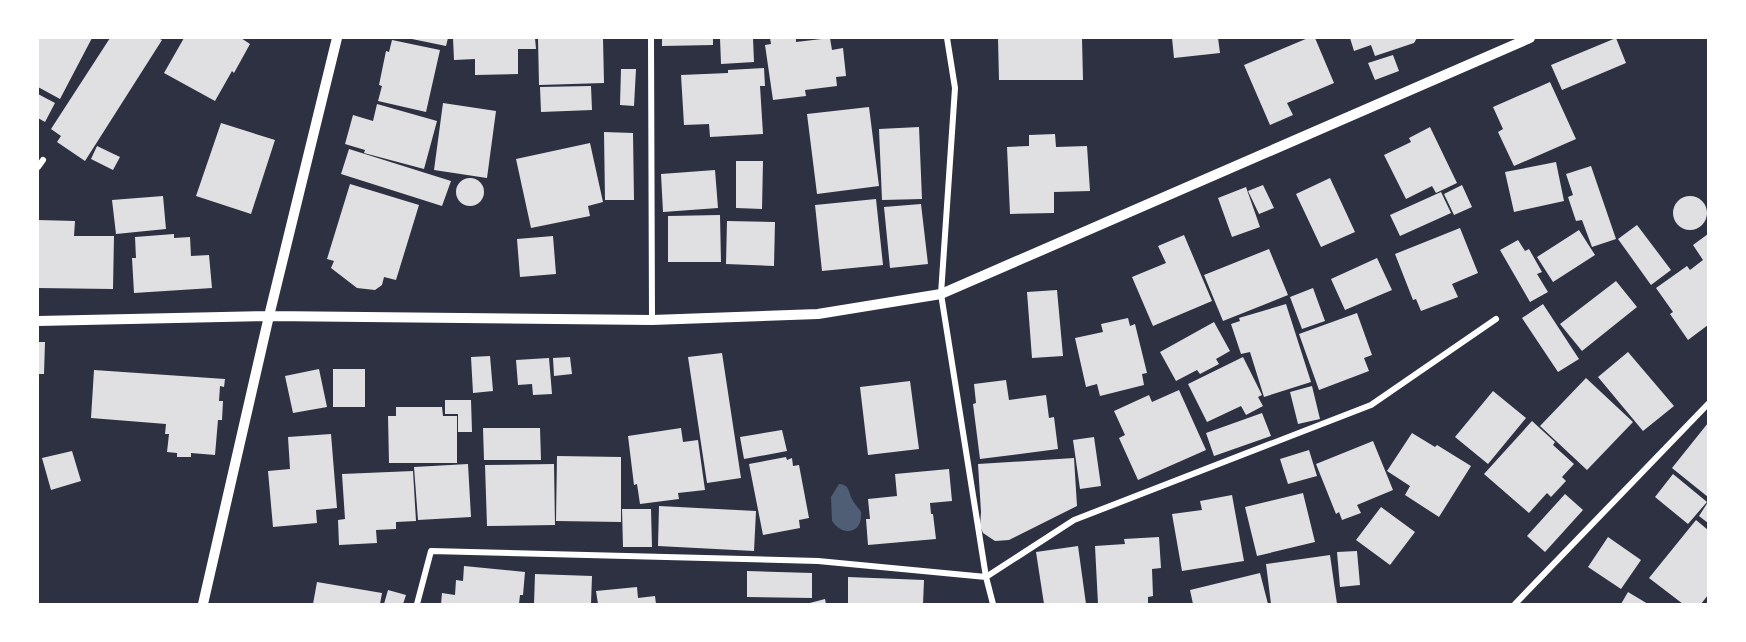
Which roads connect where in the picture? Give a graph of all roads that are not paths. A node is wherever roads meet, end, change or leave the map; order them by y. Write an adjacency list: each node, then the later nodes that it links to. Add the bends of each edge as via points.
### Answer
1 (337, 38): 8 (street)
2 (651, 38): 10 (street)
3 (947, 38): 7 (street, via 955,88)
4 (1530, 38): 7 (street)
5 (43, 160): 6 (street)
6 (38, 167)
7 (941, 294): 10 (street, via 818,314); 13 (street)
8 (270, 316): 10 (street); 11 (street); 14 (street)
9 (1496, 319): 13 (street, via 1371,405 1074,520)
10 (652, 320)
11 (38, 321)
12 (1708, 404): 17 (street)
13 (986, 577): 15 (street, via 818,561 430,550); 16 (street)
14 (203, 604)
15 (417, 604)
16 (993, 604)
17 (1515, 604)

